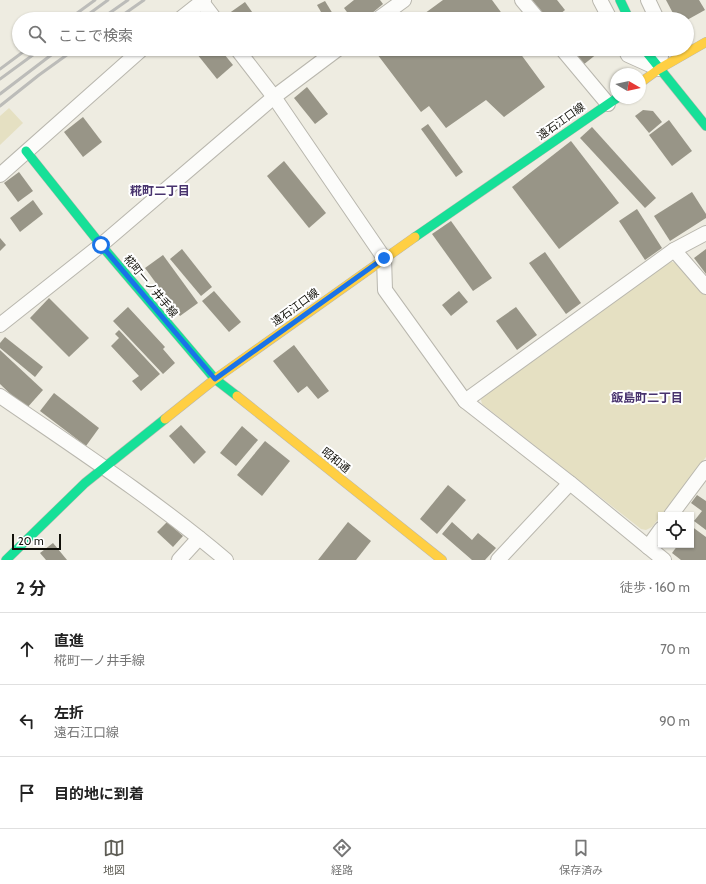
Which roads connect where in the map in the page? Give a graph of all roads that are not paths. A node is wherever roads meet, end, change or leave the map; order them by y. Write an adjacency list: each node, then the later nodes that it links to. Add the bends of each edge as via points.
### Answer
1 (404, 0): 9 (street)
2 (522, 0): 10 (street)
3 (600, 0): 11 (street)
4 (620, 0): 12 (street)
5 (648, 0): 13 (street)
6 (203, 1): 7 (street); 8 (street)
7 (189, 12)
8 (210, 12)
9 (388, 12)
10 (532, 12)
11 (606, 12)
12 (626, 12)
13 (654, 12)
14 (706, 42): 15 (street)
15 (694, 49)
16 (134, 56): 30 (street)
17 (242, 56): 26 (street)
18 (329, 56): 26 (street)
19 (569, 56): 27 (street)
20 (630, 56): 24 (street)
21 (649, 56): 24 (street)
22 (661, 56): 24 (street)
23 (682, 56): 24 (street)
24 (659, 69): 25 (street); 29 (street)
25 (646, 79)
26 (274, 97): 33 (street); 35 (street)
27 (610, 99)
28 (610, 102): 35 (street, 遠石江口線)
29 (706, 126)
30 (26, 151): 31 (street); 33 (street, 椛町一ノ井手線)
31 (0, 175)
32 (706, 233): 34 (street)
33 (101, 245): 37 (street); 38 (street, 椛町一ノ井手線)
34 (674, 250): 36 (street); 40 (street)
35 (384, 258): 38 (street, 遠石江口線); 40 (street, via 385,290)
36 (706, 287)
37 (0, 325)
38 (215, 379): 41 (street, 遠石江口線); 51 (street, 昭和通)
39 (0, 396): 41 (street)
40 (465, 401): 43 (street)
41 (104, 468): 46 (street); 48 (street, 遠石江口線, via 85,483)
42 (706, 468): 44 (street)
43 (570, 483): 47 (street); 52 (street)
44 (673, 512)
45 (658, 533): 47 (street)
46 (199, 538): 49 (street); 50 (street)
47 (648, 547): 53 (street)
48 (6, 560)
49 (179, 560)
50 (226, 560)
51 (442, 560)
52 (498, 560)
53 (664, 560)

